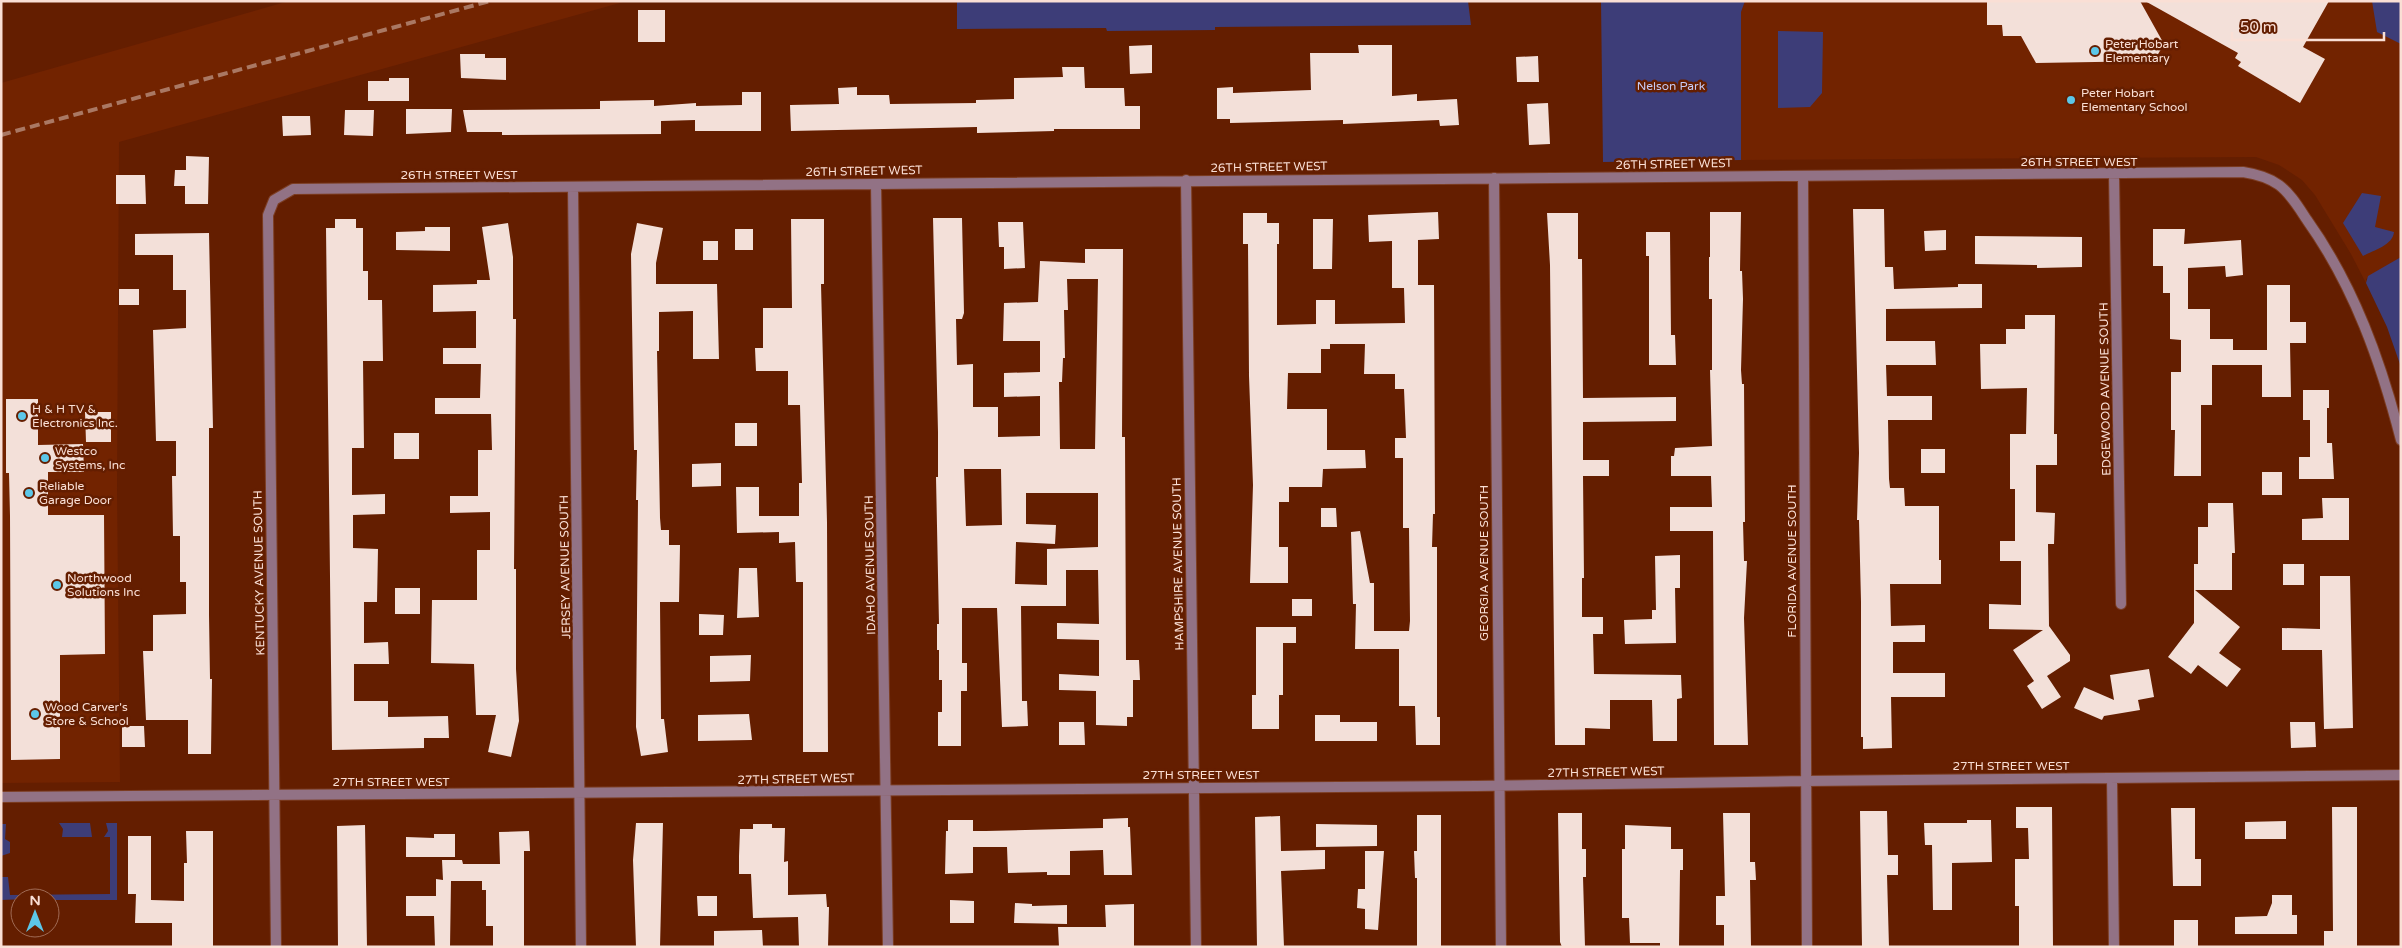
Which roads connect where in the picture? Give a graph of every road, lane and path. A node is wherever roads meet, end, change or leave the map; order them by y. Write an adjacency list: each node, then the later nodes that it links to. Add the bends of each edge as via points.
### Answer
1 (2114, 174): 2 (street, 26TH STREET WEST); 8 (street, 26TH STREET WEST, via 2243,172 2266,177 2279,184 2316,233 2354,300 2390,398); 9 (street, EDGEWOOD AVENUE SOUTH)
2 (1803, 176): 3 (street, 26TH STREET WEST); 12 (street, FLORIDA AVENUE SOUTH)
3 (1494, 178): 4 (street, 26TH STREET WEST); 13 (street, GEORGIA AVENUE SOUTH)
4 (1186, 180): 5 (street, 26TH STREET WEST); 14 (street, HAMPSHIRE AVENUE SOUTH)
5 (876, 184): 6 (street, 26TH STREET WEST); 15 (street, IDAHO AVENUE SOUTH)
6 (573, 187): 7 (street, 26TH STREET WEST, via 293,189); 16 (street, JERSEY AVENUE SOUTH)
7 (274, 200): 17 (street, KENTUCKY AVENUE SOUTH, via 268,215)
8 (2401, 440)
9 (2121, 604)
10 (2401, 775): 11 (street, 27TH STREET WEST)
11 (2112, 778): 12 (street, 27TH STREET WEST); 25 (street)
12 (1804, 781): 13 (street, 27TH STREET WEST); 24 (street, FLORIDA AVENUE SOUTH)
13 (1498, 786): 14 (street, 27TH STREET WEST); 23 (street, GEORGIA AVENUE SOUTH)
14 (1194, 787): 15 (street, 27TH STREET WEST); 22 (street, HAMPSHIRE AVENUE SOUTH)
15 (886, 790): 16 (street, 27TH STREET WEST); 21 (street, IDAHO AVENUE SOUTH)
16 (579, 793): 17 (street, 27TH STREET WEST); 20 (street, JERSEY AVENUE SOUTH)
17 (274, 795): 18 (street, 27TH STREET WEST); 19 (street, KENTUCKY AVENUE SOUTH)
18 (1, 798)
19 (276, 947)
20 (581, 947)
21 (888, 947)
22 (1196, 947)
23 (1500, 947)
24 (1807, 947)
25 (2114, 947)

